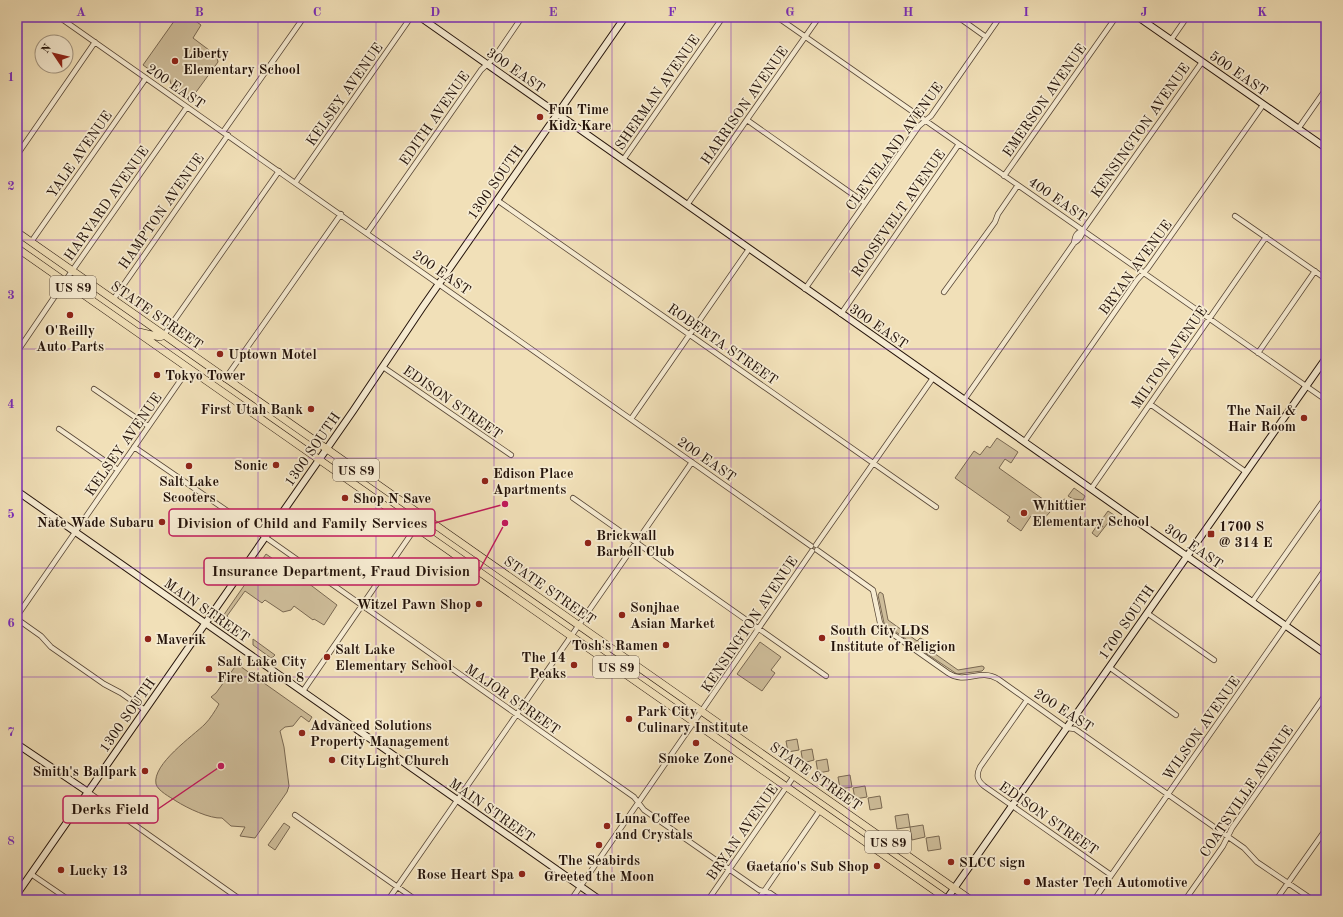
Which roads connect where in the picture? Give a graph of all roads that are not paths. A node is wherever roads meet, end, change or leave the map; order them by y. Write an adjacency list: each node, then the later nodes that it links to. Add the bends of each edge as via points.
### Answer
1 (20, 17): 17 (street)
2 (59, 17): 16 (street, 200 EAST)
3 (304, 17): 32 (street)
4 (411, 17): 40 (street, KELSEY AVENUE)
5 (420, 17): 23 (street, 300 EAST)
6 (522, 17): 23 (street, EDITH AVENUE)
7 (625, 17): 28 (street, 1300 SOUTH)
8 (723, 17): 37 (street, SHERMAN AVENUE)
9 (776, 17): 18 (street, 400 EAST)
10 (819, 17): 18 (street, HARRISON AVENUE)
11 (958, 17): 19 (street)
12 (1000, 17): 19 (street, CLEVELAND AVENUE)
13 (1116, 17): 39 (street, EMERSON AVENUE)
14 (1138, 17): 20 (street, 500 EAST)
15 (1187, 17): 20 (street)
16 (65, 19): 21 (street, 200 EAST)
17 (17, 21)
18 (805, 37): 29 (street, HARRISON AVENUE); 30 (street, 400 EAST)
19 (986, 37): 30 (street, CLEVELAND AVENUE)
20 (1171, 40): 22 (street, 500 EAST)
21 (95, 42): 24 (street, 200 EAST); 36 (street)
22 (1202, 62): 26 (street, 500 EAST); 47 (street, KENSINGTON AVENUE)
23 (487, 64): 28 (street, 300 EAST); 49 (street, EDITH AVENUE)
24 (146, 78): 27 (street, 200 EAST); 51 (street, YALE AVENUE)
25 (1326, 89): 31 (street)
26 (1263, 105): 31 (street, 500 EAST); 56 (street, BRYAN AVENUE)
27 (187, 107): 32 (street, 200 EAST); 54 (street, HARVARD AVENUE)
28 (558, 114): 37 (street, 300 EAST); 42 (street, 1300 SOUTH)
29 (747, 120): 43 (street); 44 (street, HARRISON AVENUE)
30 (926, 120): 34 (street, 400 EAST); 43 (street, CLEVELAND AVENUE, via 919,126)
31 (1298, 129): 35 (street, 500 EAST)
32 (223, 132): 33 (street, 200 EAST)
33 (228, 135): 38 (street, 200 EAST); 62 (street, HAMPTON AVENUE)
34 (959, 144): 39 (street, 400 EAST); 63 (street, ROOSEVELT AVENUE)
35 (1326, 148)
36 (17, 155)
37 (623, 160): 44 (street, 300 EAST)
38 (279, 171): 40 (street, 200 EAST); 66 (street)
39 (1004, 176): 41 (street, 400 EAST)
40 (295, 183): 45 (street, 200 EAST)
41 (1018, 185): 47 (street, 400 EAST); 61 (street, via 998,214 996,222)
42 (497, 200): 59 (street, 1300 SOUTH); 67 (street, ROBERTA STREET)
43 (865, 203): 60 (street, CLEVELAND AVENUE)
44 (687, 206): 53 (street, 300 EAST)
45 (341, 214): 49 (street, 200 EAST); 75 (street)
46 (1235, 216): 50 (street)
47 (1083, 230): 56 (street, 400 EAST); 78 (street, KENSINGTON AVENUE, via 1082,236 1074,243)
48 (17, 232): 51 (main road, STATE STREET / US 89)
49 (367, 233): 59 (street, 200 EAST)
50 (1266, 237): 55 (street); 64 (street, MILTON AVENUE)
51 (31, 242): 54 (main road, STATE STREET / US 89)
52 (17, 248): 58 (main road, STATE STREET / US 89)
53 (749, 249): 60 (street, 300 EAST); 67 (street)
54 (72, 271): 58 (street, HARVARD AVENUE); 62 (main road, STATE STREET / US 89)
55 (1315, 271): 57 (street); 69 (street)
56 (1144, 273): 64 (street, 400 EAST); 84 (street, BRYAN AVENUE)
57 (1326, 279)
58 (66, 282): 65 (main road, STATE STREET / US 89); 68 (street, HARVARD AVENUE)
59 (439, 283): 71 (street, 1300 SOUTH); 81 (street, 200 EAST)
60 (805, 289): 63 (street, 300 EAST)
61 (944, 292)
62 (113, 300): 66 (main road, STATE STREET / US 89)
63 (841, 314): 74 (street, 300 EAST)
64 (1209, 319): 69 (street, 400 EAST); 80 (street, MILTON AVENUE)
65 (135, 331): 66 (main road, via 160,337); 72 (main road, STATE STREET / US 89)
66 (164, 335): 73 (main road, STATE STREET / US 89)
67 (690, 335): 81 (street); 90 (street, ROBERTA STREET)
68 (17, 352)
69 (1258, 353): 76 (street, 400 EAST)
70 (1326, 358): 76 (street, 1700 SOUTH)
71 (383, 367): 86 (street, 1300 SOUTH); 87 (street, EDISON STREET)
72 (189, 368): 73 (main road); 82 (street, KELSEY AVENUE); 88 (main road, STATE STREET / US 89)
73 (211, 368): 75 (main road, STATE STREET / US 89)
74 (933, 378): 78 (street, 300 EAST); 90 (street)
75 (225, 379): 86 (main road, STATE STREET / US 89)
76 (1306, 387): 79 (street, 400 EAST); 92 (street, 1700 SOUTH)
77 (94, 389): 82 (street)
78 (964, 400): 84 (street, 300 EAST)
79 (1326, 400)
80 (1150, 404): 92 (street); 93 (street, MILTON AVENUE)
81 (631, 419): 89 (street, 200 EAST)
82 (148, 426): 85 (street, KELSEY AVENUE)
83 (59, 429): 91 (street)
84 (1024, 442): 93 (street, 300 EAST)
85 (134, 447): 91 (street, KELSEY AVENUE); 100 (street, MAJOR STREET)
86 (326, 449): 88 (street, 1300 SOUTH); 111 (main road, STATE STREET / US 89)
87 (511, 455)
88 (319, 459): 98 (main road, STATE STREET / US 89); 100 (street, 1300 SOUTH)
89 (692, 462): 101 (street); 102 (street, 200 EAST)
90 (874, 463): 97 (street, ROBERTA STREET); 102 (street)
91 (118, 470): 99 (street, KELSEY AVENUE)
92 (1246, 472): 103 (street, 1700 SOUTH)
93 (1091, 489): 103 (street, 300 EAST)
94 (17, 491): 99 (street, MAIN STREET)
95 (1326, 497): 105 (street)
96 (572, 498): 101 (street)
97 (936, 507)
98 (416, 527): 106 (street); 114 (main road, STATE STREET / US 89)
99 (75, 532): 108 (street, KELSEY AVENUE); 110 (street, MAIN STREET)
100 (265, 537): 106 (street, MAJOR STREET); 110 (street, 1300 SOUTH)
101 (636, 543): 111 (street); 113 (street)
102 (815, 547): 113 (street, KENSINGTON AVENUE, via 816,552 812,551); 121 (street, 200 EAST, via 873,590 880,623 884,628 953,676 964,678 987,674)
103 (1187, 556): 105 (street, 300 EAST); 107 (street, 1700 SOUTH)
104 (1326, 568): 112 (street, WILSON AVENUE)
105 (1252, 602): 112 (street, 300 EAST)
106 (362, 606): 119 (street); 124 (street, MAJOR STREET)
107 (1147, 613): 116 (street); 117 (street, 1700 SOUTH)
108 (17, 616)
109 (17, 619): 122 (street, via 41,636 51,647)
110 (206, 623): 119 (street, MAIN STREET); 122 (street, 1300 SOUTH)
111 (579, 626): 114 (street); 123 (main road, STATE STREET / US 89)
112 (1286, 626): 115 (street, 300 EAST); 132 (street, WILSON AVENUE)
113 (759, 629): 118 (street); 123 (street, KENSINGTON AVENUE)
114 (571, 636): 124 (street); 126 (main road, STATE STREET / US 89)
115 (1326, 654)
116 (1214, 660)
117 (1109, 668): 125 (street); 127 (street, 1700 SOUTH)
118 (826, 676)
119 (303, 691): 133 (street, MAIN STREET)
120 (1326, 694): 139 (street, COATSVILLE AVENUE)
121 (1027, 700): 127 (street, 200 EAST); 135 (street, EDISON STREET, via 980,767 978,776 978,780 984,786)
122 (145, 710): 131 (street, 1300 SOUTH)
123 (702, 712): 126 (street, KENSINGTON AVENUE); 129 (main road, STATE STREET / US 89)
124 (517, 715): 133 (street); 134 (street, MAJOR STREET, via 634,797)
125 (1176, 715)
126 (695, 722): 130 (main road, STATE STREET / US 89); 134 (street, KENSINGTON AVENUE)
127 (1066, 728): 132 (street, 200 EAST, via 1075,729); 135 (street, 1700 SOUTH)
128 (17, 744): 131 (street)
129 (794, 776): 130 (street, BRYAN AVENUE); 146 (main road, STATE STREET / US 89)
130 (787, 787): 136 (main road, STATE STREET / US 89); 140 (street, BRYAN AVENUE)
131 (88, 792): 141 (street, 1300 SOUTH); 150 (street)
132 (1168, 794): 139 (street, 200 EAST); 142 (street, WILSON AVENUE)
133 (458, 800): 144 (street, MAIN STREET); 145 (street)
134 (638, 803): 140 (street, MAJOR STREET, via 644,810); 144 (street, KENSINGTON AVENUE)
135 (1012, 806): 142 (street, EDISON STREET); 146 (street, 1700 SOUTH)
136 (820, 810): 147 (street); 158 (main road, STATE STREET / US 89)
137 (295, 815): 145 (street)
138 (1326, 829): 143 (street)
139 (1228, 836): 143 (street, 200 EAST, via 1257,862); 161 (street, COATSVILLE AVENUE)
140 (729, 869): 147 (street, MAJOR STREET); 155 (street, BRYAN AVENUE)
141 (31, 874): 148 (street, 1300 SOUTH); 149 (street)
142 (1111, 876): 160 (street, WILSON AVENUE)
143 (1288, 883): 162 (street); 163 (street, 200 EAST)
144 (581, 886): 153 (street, KENSINGTON AVENUE); 154 (street, MAIN STREET)
145 (397, 887): 151 (street); 152 (street)
146 (954, 888): 158 (street, 1700 SOUTH); 159 (main road, STATE STREET / US 89)
147 (764, 892): 156 (street); 157 (street, MAJOR STREET)
148 (17, 894)
149 (69, 900)
150 (241, 900)
151 (388, 900)
152 (416, 900)
153 (571, 900)
154 (600, 900)
155 (708, 900)
156 (758, 900)
157 (780, 900)
158 (947, 900)
159 (971, 900)
160 (1094, 900)
161 (1185, 900)
162 (1276, 900)
163 (1313, 900)

